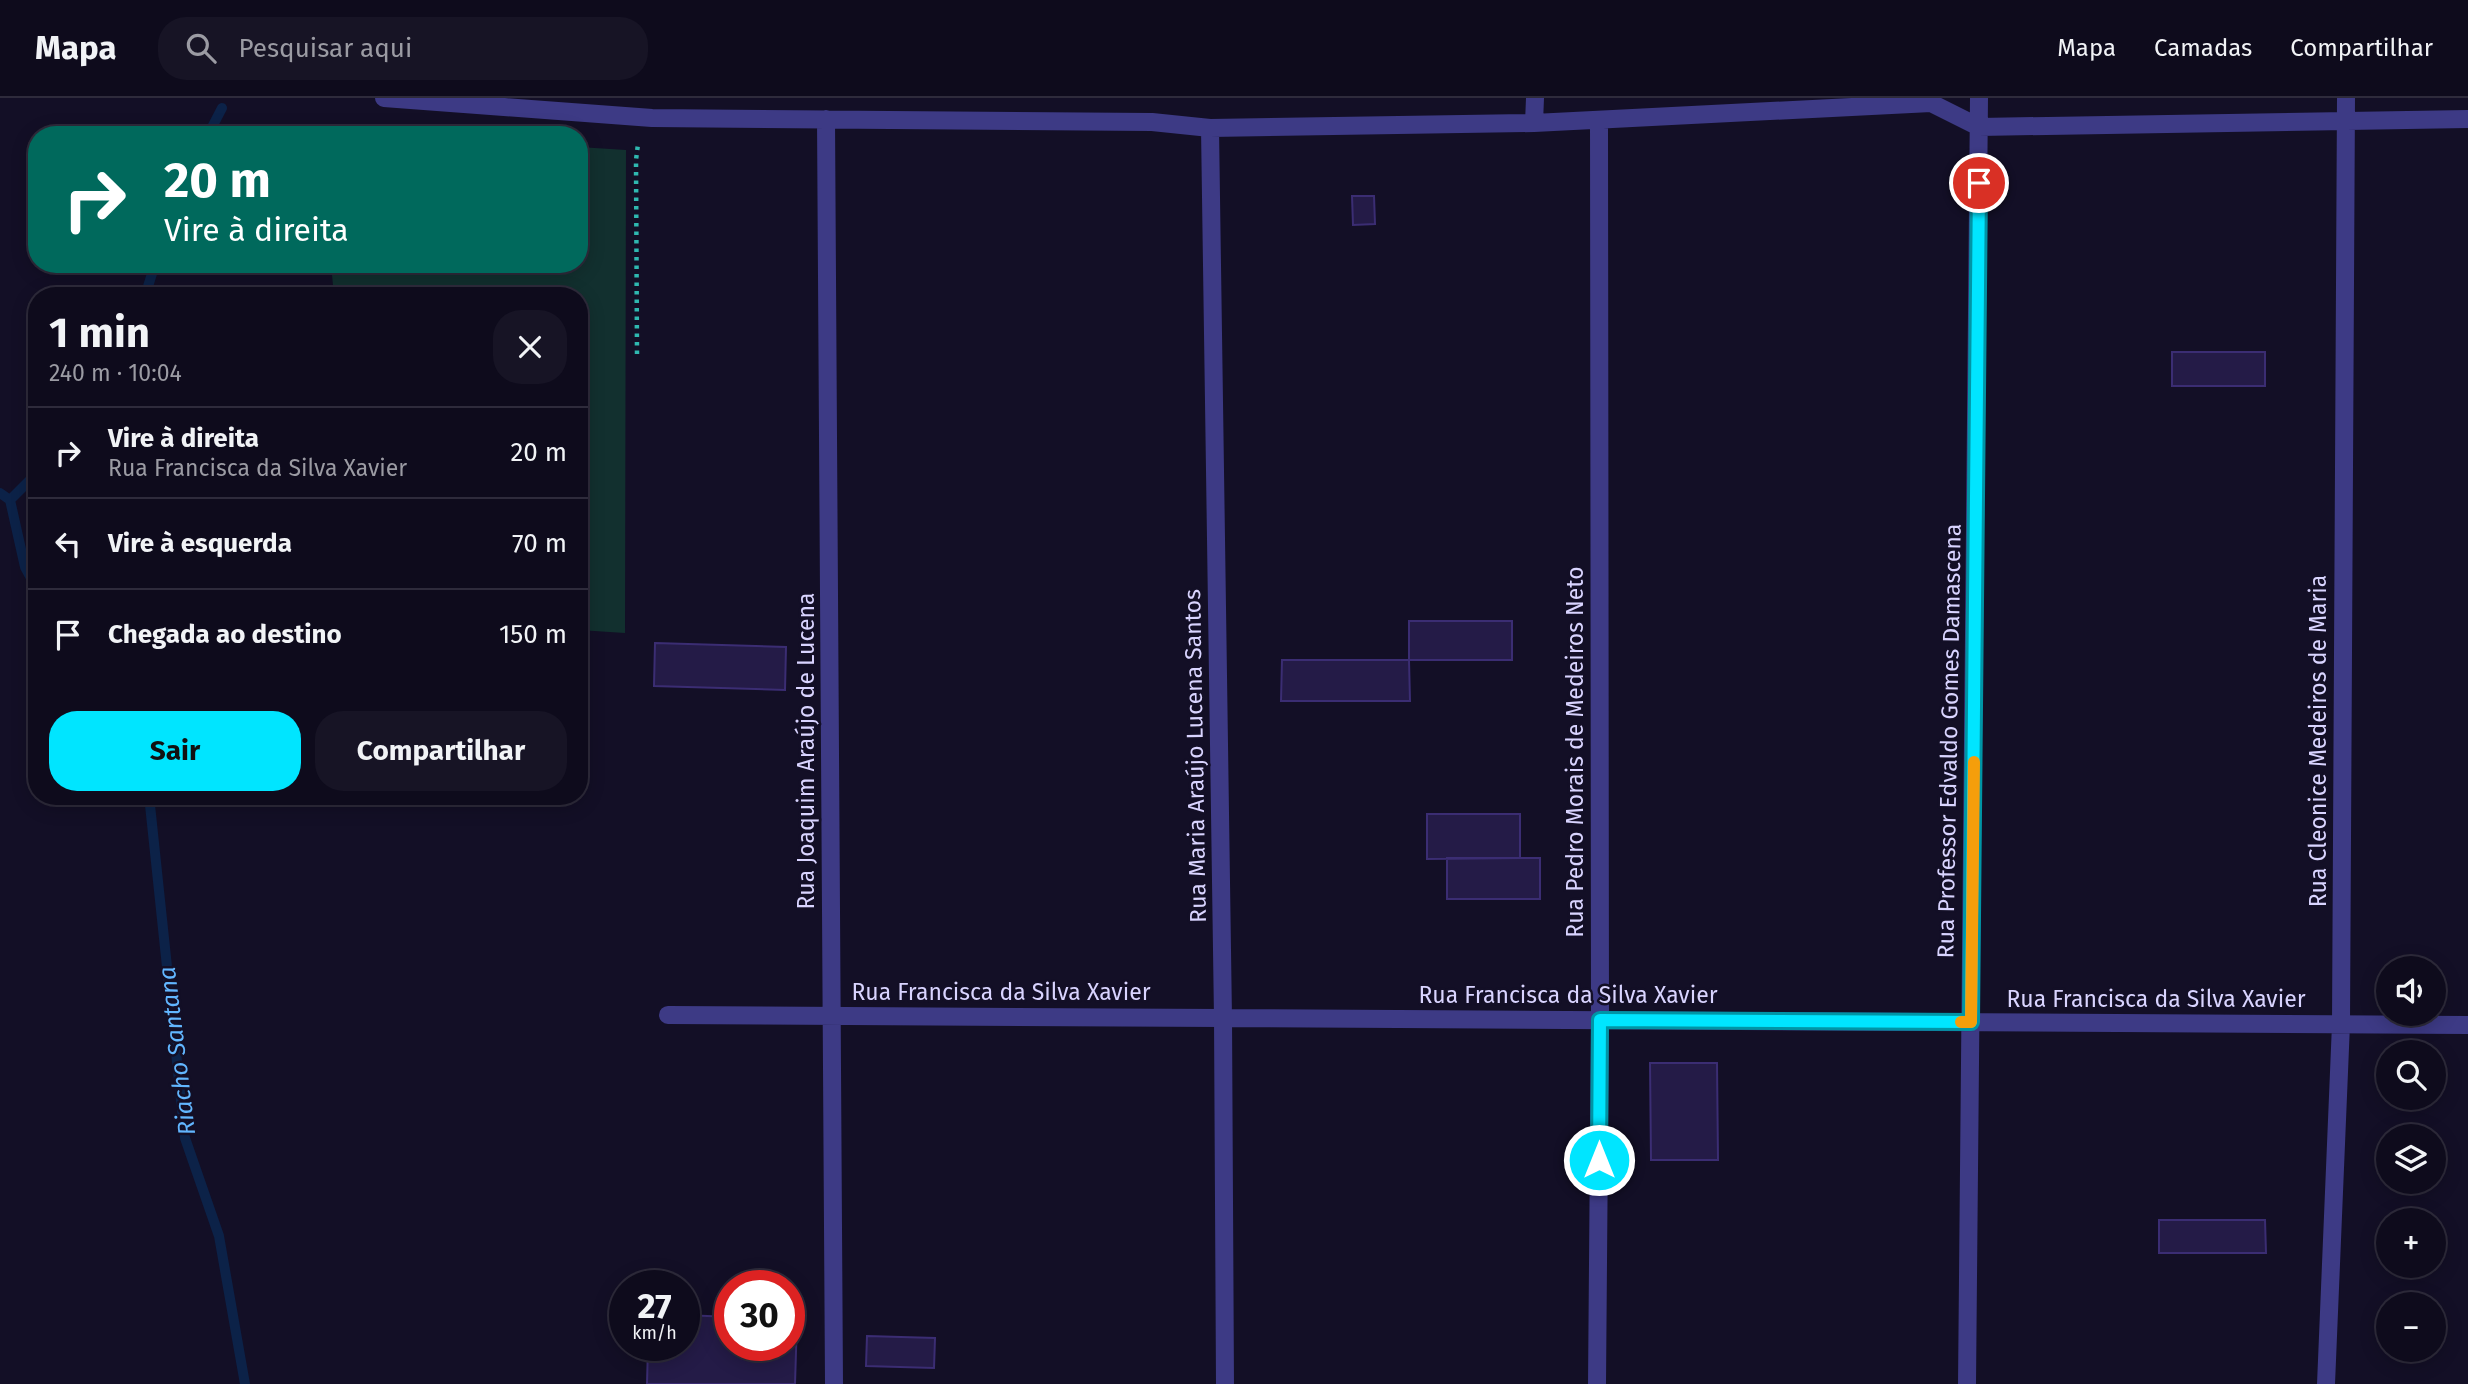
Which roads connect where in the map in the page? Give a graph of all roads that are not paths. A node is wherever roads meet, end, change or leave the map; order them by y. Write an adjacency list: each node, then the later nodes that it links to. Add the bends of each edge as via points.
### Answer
1 (384, 98): 6 (street, via 652,118)
2 (1535, 98): 10 (street)
3 (1979, 98): 11 (street, Rua Professor Edvaldo Gomes Damascena)
4 (2346, 98): 9 (street, Rua Cleonice Medeiros de Maria)
5 (1935, 101): 8 (street); 11 (street)
6 (826, 119): 12 (street, via 1152,122); 14 (street, Rua Joaquim Araújo de Lucena)
7 (2468, 119): 9 (street)
8 (1599, 120): 10 (street); 16 (street, Rua Pedro Morais de Medeiros Neto)
9 (2346, 120): 11 (street); 18 (street, Rua Cleonice Medeiros de Maria)
10 (1534, 123): 12 (street)
11 (1979, 127): 17 (street, Rua Professor Edvaldo Gomes Damascena)
12 (1210, 128): 15 (street, Rua Maria Araújo Lucena Santos)
13 (668, 1015): 14 (street, Rua Francisca da Silva Xavier)
14 (832, 1016): 15 (street, Rua Francisca da Silva Xavier); 20 (street, Rua Joaquim Araújo de Lucena)
15 (1223, 1018): 16 (street, Rua Francisca da Silva Xavier); 21 (street, Rua Maria Araújo Lucena Santos)
16 (1600, 1020): 17 (street, Rua Francisca da Silva Xavier); 22 (street, Rua Pedro Morais de Medeiros Neto)
17 (1971, 1022): 18 (street, Rua Francisca da Silva Xavier); 23 (street, Rua Professor Edvaldo Gomes Damascena)
18 (2341, 1024): 19 (street, Rua Francisca da Silva Xavier); 24 (street, Rua Cleonice Medeiros de Maria)
19 (2468, 1025)
20 (834, 1384)
21 (1224, 1384)
22 (1597, 1384)
23 (1967, 1384)
24 (2326, 1384)

